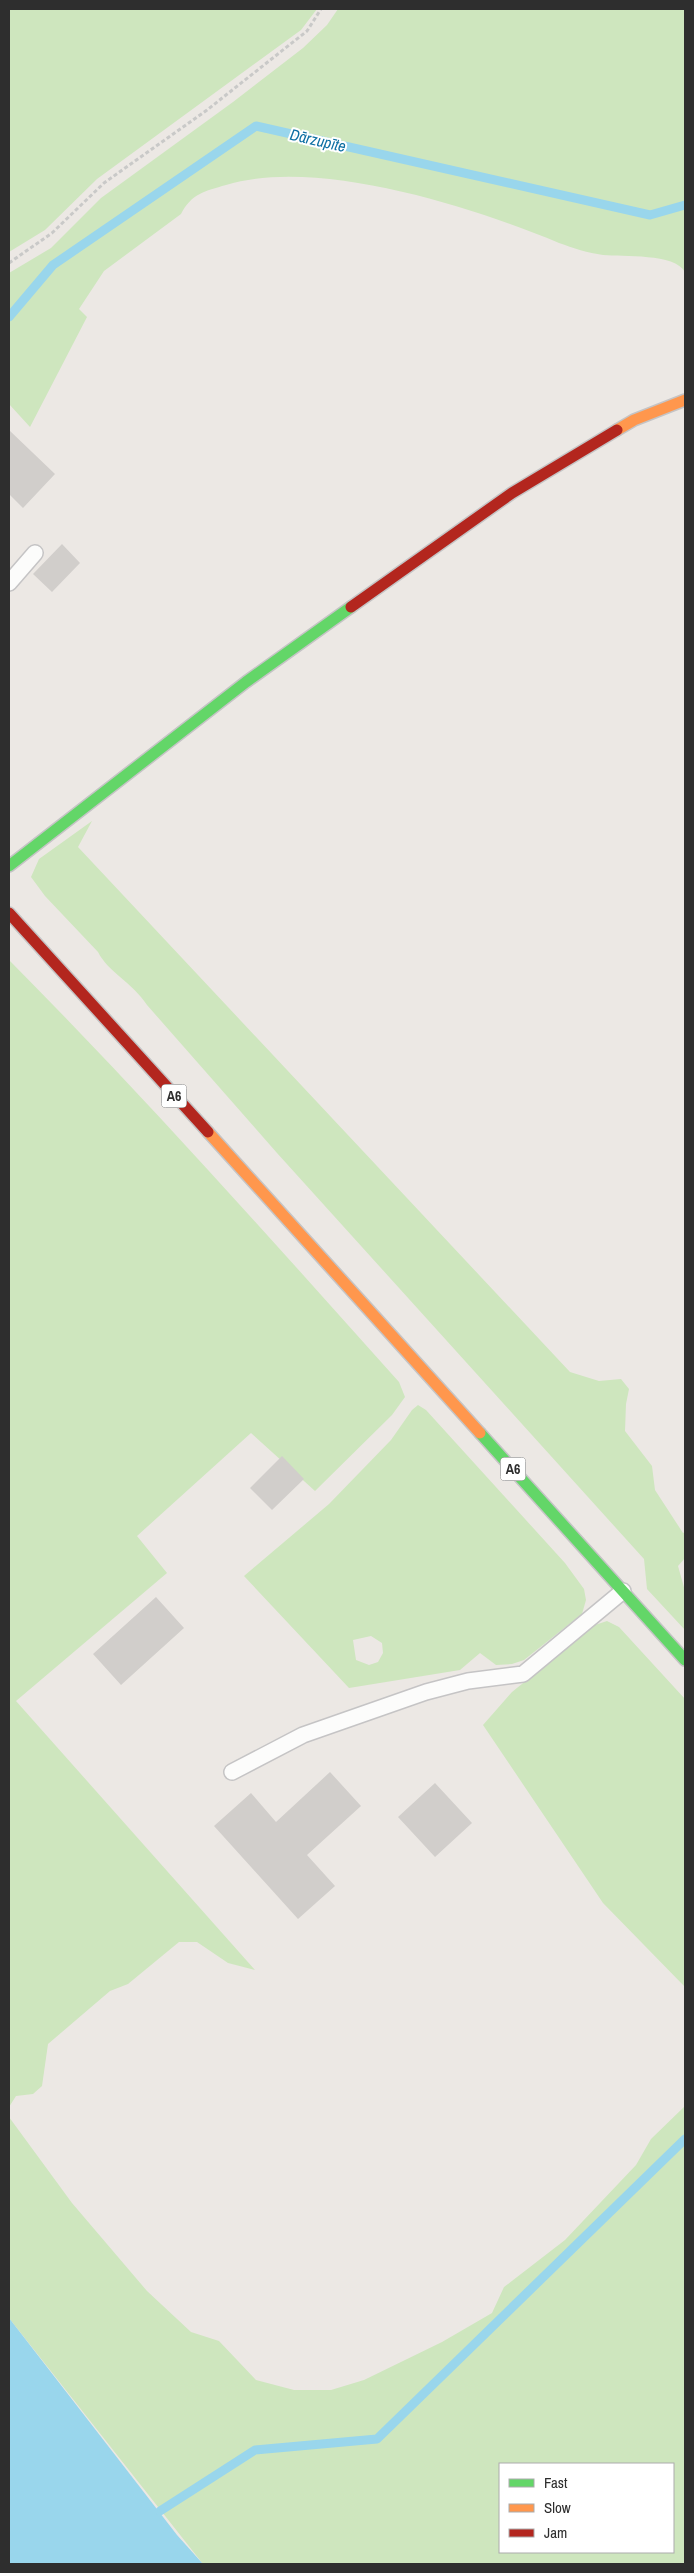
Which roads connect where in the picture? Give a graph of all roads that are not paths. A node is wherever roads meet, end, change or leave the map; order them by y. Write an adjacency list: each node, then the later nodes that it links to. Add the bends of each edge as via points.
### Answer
1 (685, 400): 4 (main road, via 634,420 512,493 246,682)
2 (35, 553): 3 (lane)
3 (9, 583)
4 (9, 866)
5 (9, 913): 6 (main road, A6)
6 (623, 1591): 7 (main road, A6); 8 (lane, via 523,1674 468,1681 426,1692 304,1735)
7 (685, 1660)
8 (232, 1772)

